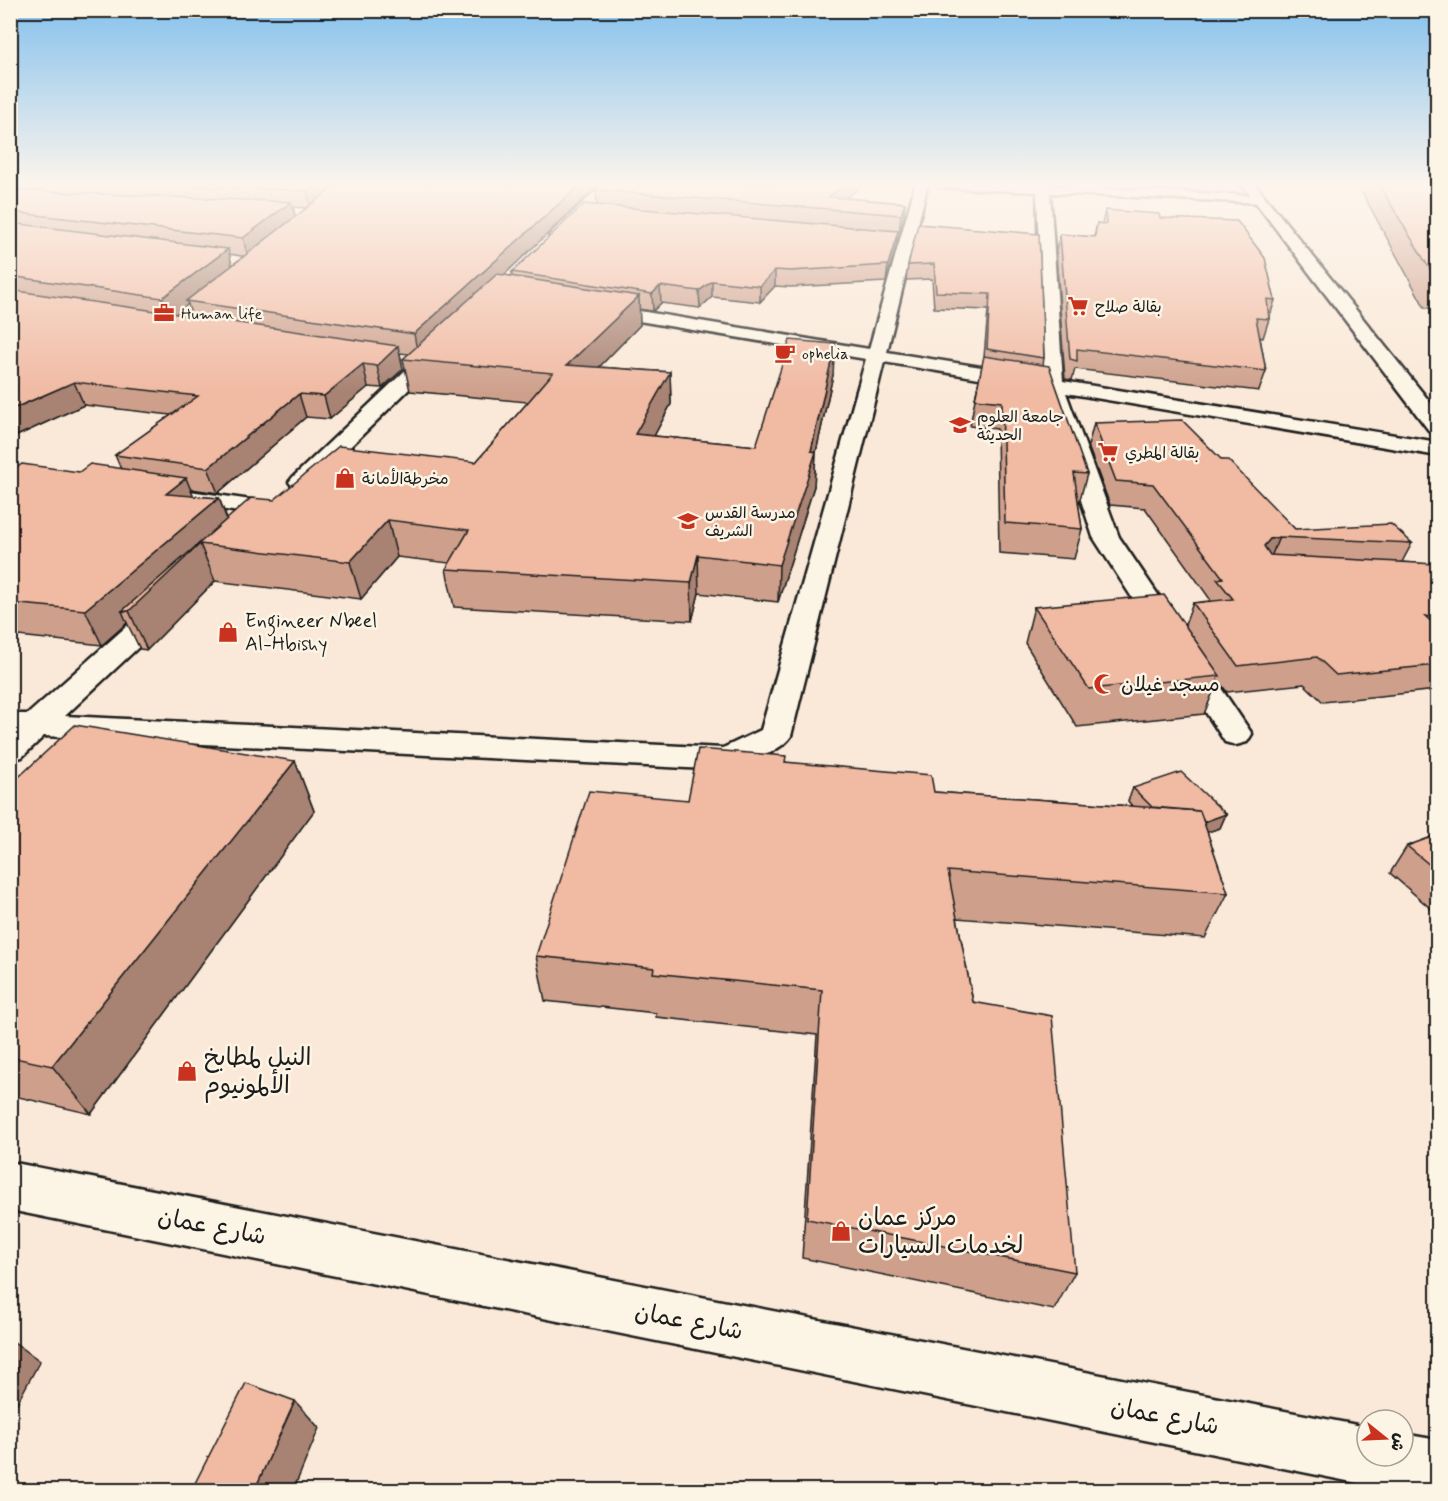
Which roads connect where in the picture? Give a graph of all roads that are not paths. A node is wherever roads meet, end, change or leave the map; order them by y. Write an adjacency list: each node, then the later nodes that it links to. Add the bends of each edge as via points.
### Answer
1 (898, 253): 6 (street)
2 (1046, 253): 9 (street)
3 (1300, 253): 10 (street)
4 (578, 306): 6 (street)
5 (456, 332): 8 (street)
6 (876, 356): 9 (street); 16 (street, via 775,736 727,759)
7 (400, 360): 8 (street)
8 (423, 364): 13 (street)
9 (1053, 385): 11 (street); 17 (street, via 1106,537)
10 (1437, 427)
11 (1437, 449)
12 (153, 493): 13 (street)
13 (272, 510): 14 (street)
14 (254, 526)
15 (184, 590): 16 (street)
16 (23, 725): 18 (street)
17 (1236, 734)
18 (10, 749)
19 (10, 1186): 20 (street, شارع عمان)
20 (1355, 1453)
21 (1415, 1466): 22 (street, شارع عمان)
22 (1437, 1470)

